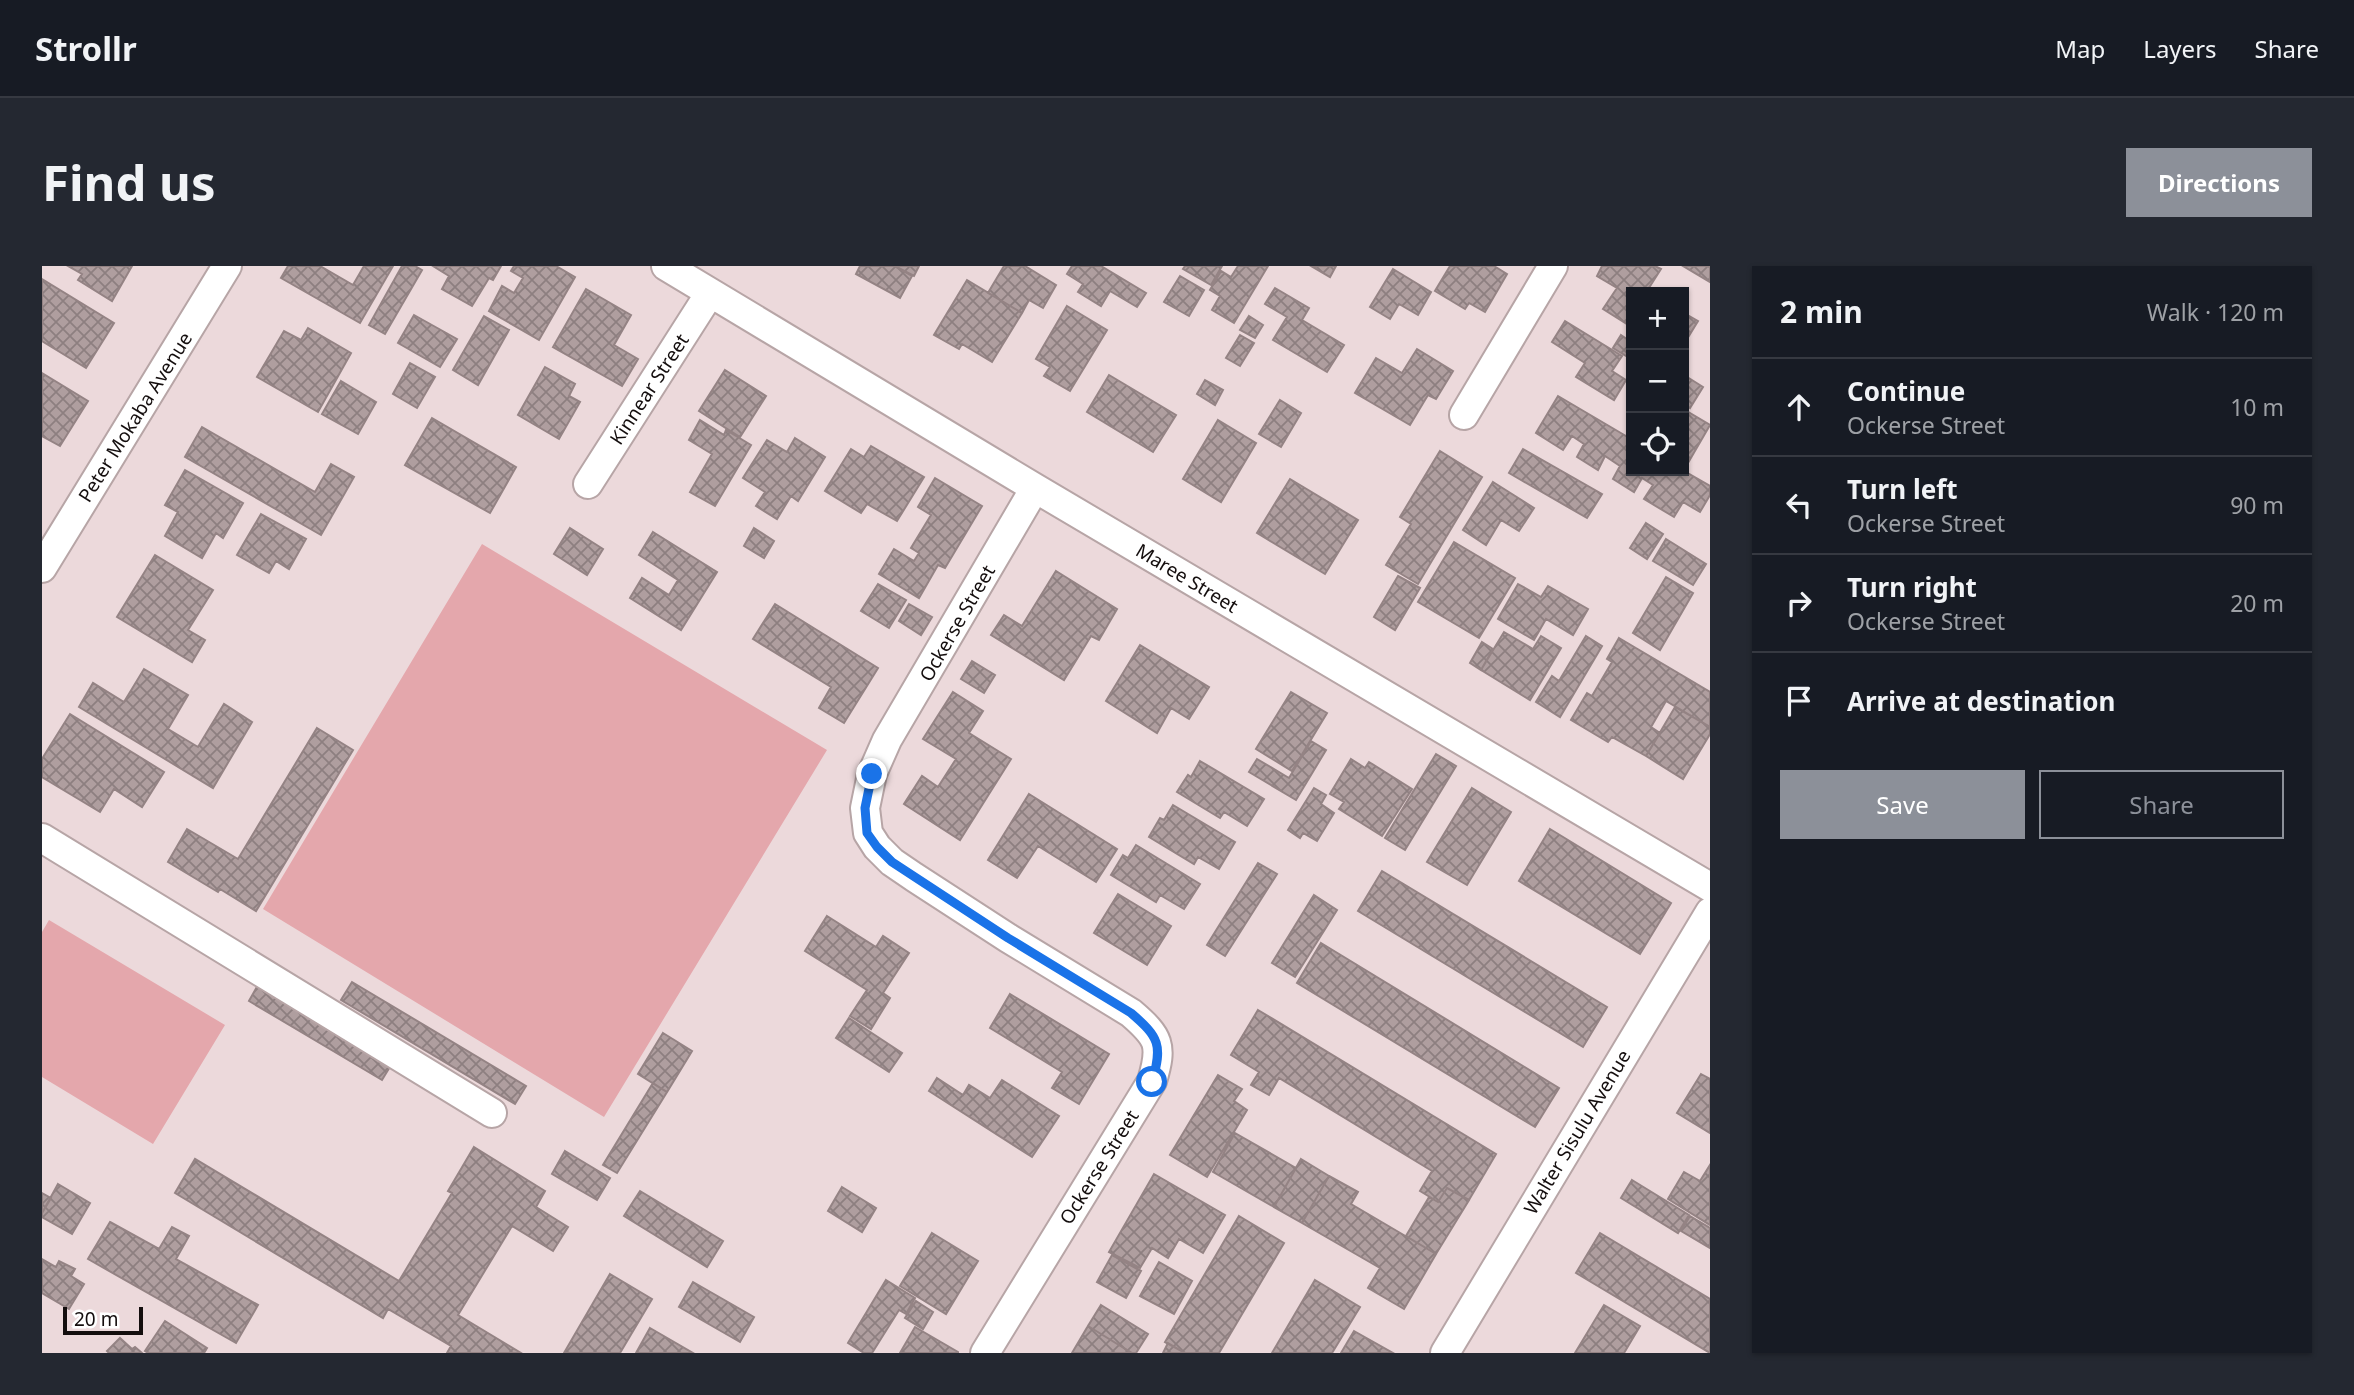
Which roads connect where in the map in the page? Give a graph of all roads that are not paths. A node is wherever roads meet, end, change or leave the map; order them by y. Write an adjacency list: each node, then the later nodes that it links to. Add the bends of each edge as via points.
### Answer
1 (227, 266): 8 (street, Peter Mokaba Avenue)
2 (666, 266): 4 (street, Maree Street)
3 (1553, 266): 5 (street)
4 (710, 293): 6 (street, Kinnear Street); 7 (street, Maree Street)
5 (1464, 415)
6 (588, 484)
7 (1035, 488): 10 (street, Maree Street); 13 (street, Ockerse Street, via 887,740 872,774 865,808 867,833 892,862 1131,1013 1149,1028 1159,1052 1152,1082)
8 (42, 568)
9 (42, 838): 12 (street)
10 (1710, 887)
11 (1710, 912): 14 (street, Walter Sisulu Avenue)
12 (492, 1113)
13 (985, 1353)
14 (1445, 1353)

